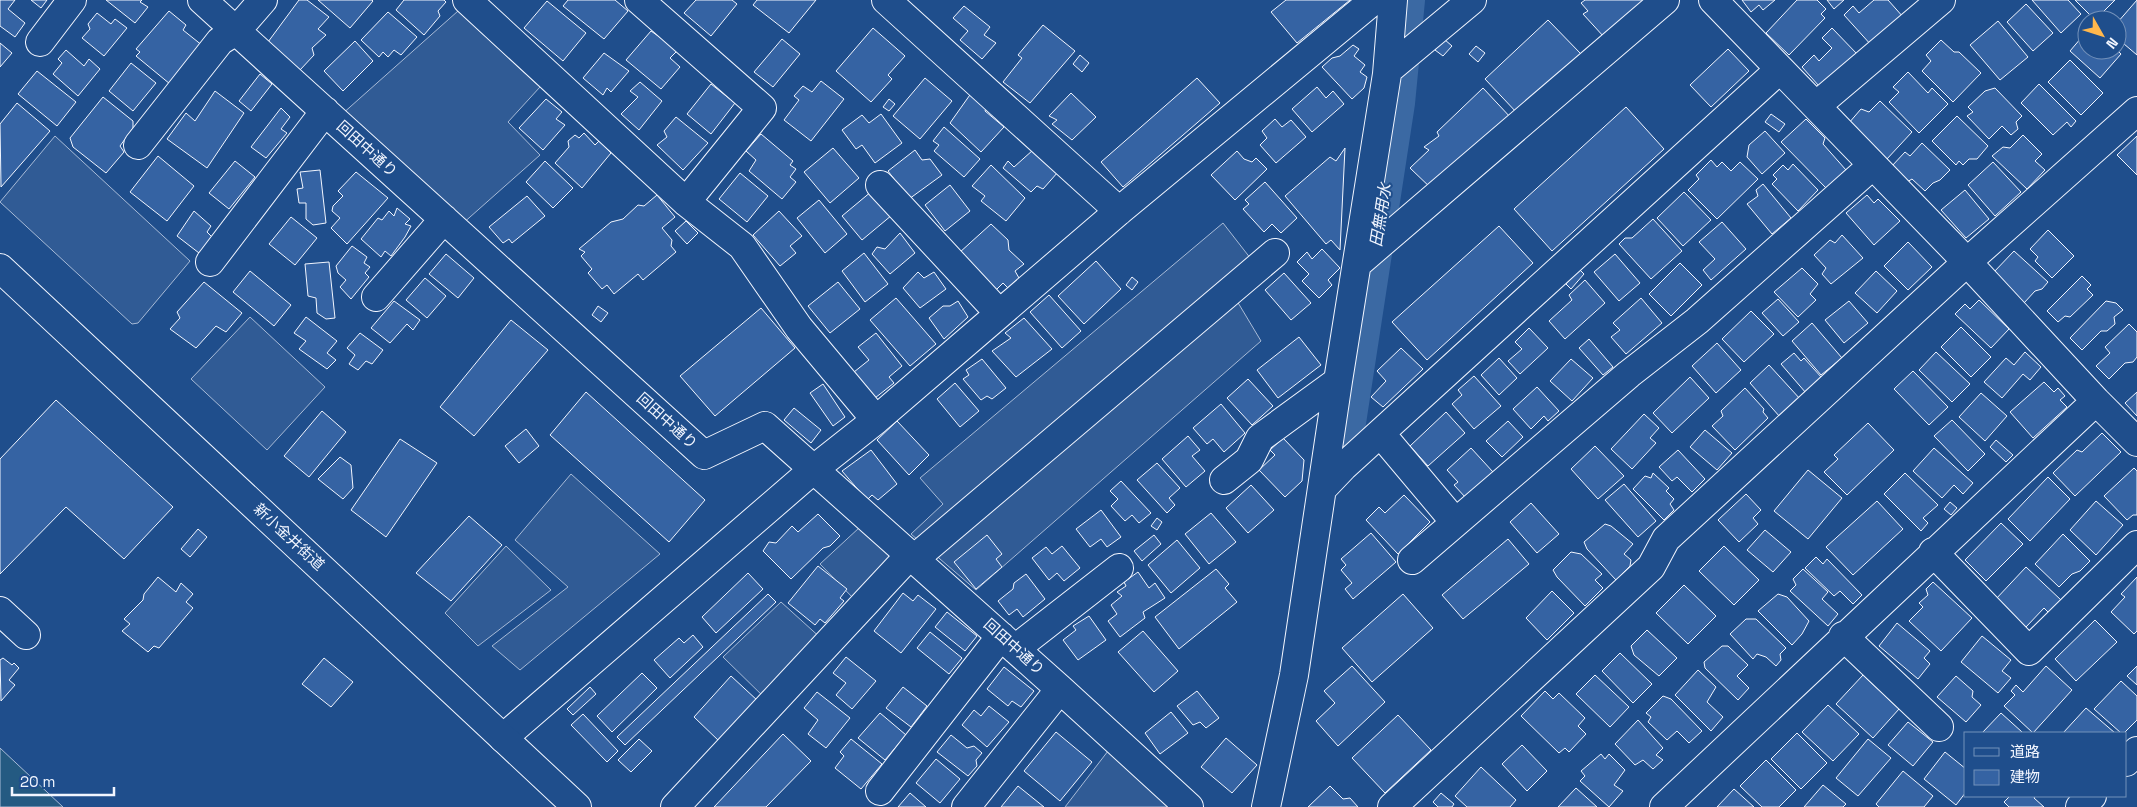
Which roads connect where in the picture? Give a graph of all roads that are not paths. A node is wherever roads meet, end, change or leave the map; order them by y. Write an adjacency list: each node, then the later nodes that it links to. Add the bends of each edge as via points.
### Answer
1 (72, 0): 14 (street)
2 (202, 0): 13 (street, 回田中通り)
3 (263, 0): 13 (street)
4 (639, 0): 23 (street, via 762,108)
5 (886, 0): 24 (street)
6 (1374, 0): 24 (street)
7 (1393, 0): 15 (street)
8 (1472, 0): 15 (street)
9 (1665, 0): 29 (street)
10 (1714, 0): 16 (street)
11 (1941, 0): 17 (street)
12 (484, 5): 23 (street)
13 (236, 31): 18 (street, 回田中通り); 20 (street, via 220,41)
14 (40, 42)
15 (1394, 65): 29 (street)
16 (1779, 70): 17 (street); 36 (street)
17 (1816, 106): 21 (street)
18 (325, 111): 25 (street, 回田中通り); 27 (street)
19 (2137, 111): 28 (street)
20 (138, 145)
21 (1872, 165): 28 (street); 41 (street, via 1697,321 1629,374)
22 (880, 185): 32 (street)
23 (686, 202): 35 (street, via 742,246 799,328)
24 (1119, 211): 32 (street)
25 (444, 219): 31 (street); 38 (street, 回田中通り, via 704,455 765,426)
26 (1275, 253): 44 (street)
27 (210, 262)
28 (1967, 262): 34 (street); 63 (street, via 1666,539 1651,567)
29 (1358, 263): 33 (street)
30 (0, 268): 53 (street, 新小金井街道)
31 (376, 297)
32 (999, 313): 35 (street)
33 (1338, 381): 39 (street, via 1260,438 1249,460); 40 (street)
34 (2096, 401): 37 (street); 43 (street)
35 (876, 420): 38 (street)
36 (1382, 434): 40 (street); 41 (street)
37 (2137, 442)
38 (814, 470): 44 (street, 回田中通り); 53 (street)
39 (1224, 480)
40 (1322, 489): 62 (street, via 1294,675)
41 (1455, 522): 45 (street)
42 (2137, 545): 43 (street, via 2029,651)
43 (1933, 552): 49 (street)
44 (912, 557): 50 (street, 回田中通り); 59 (street)
45 (1412, 560)
46 (1119, 568): 50 (street)
47 (0, 611): 48 (street)
48 (26, 636)
49 (1843, 636): 52 (street); 64 (street)
50 (1008, 642): 51 (street, 回田中通り); 56 (street)
51 (1060, 689): 60 (street); 61 (street, 回田中通り)
52 (1940, 727)
53 (503, 738): 58 (street, 新小金井街道)
54 (2137, 751): 55 (street)
55 (2127, 761)
56 (880, 792)
57 (2091, 797): 65 (street)
58 (577, 807)
59 (675, 807)
60 (966, 807)
61 (1189, 807)
62 (1266, 807)
63 (1392, 807)
64 (1664, 807)
65 (2080, 807)

